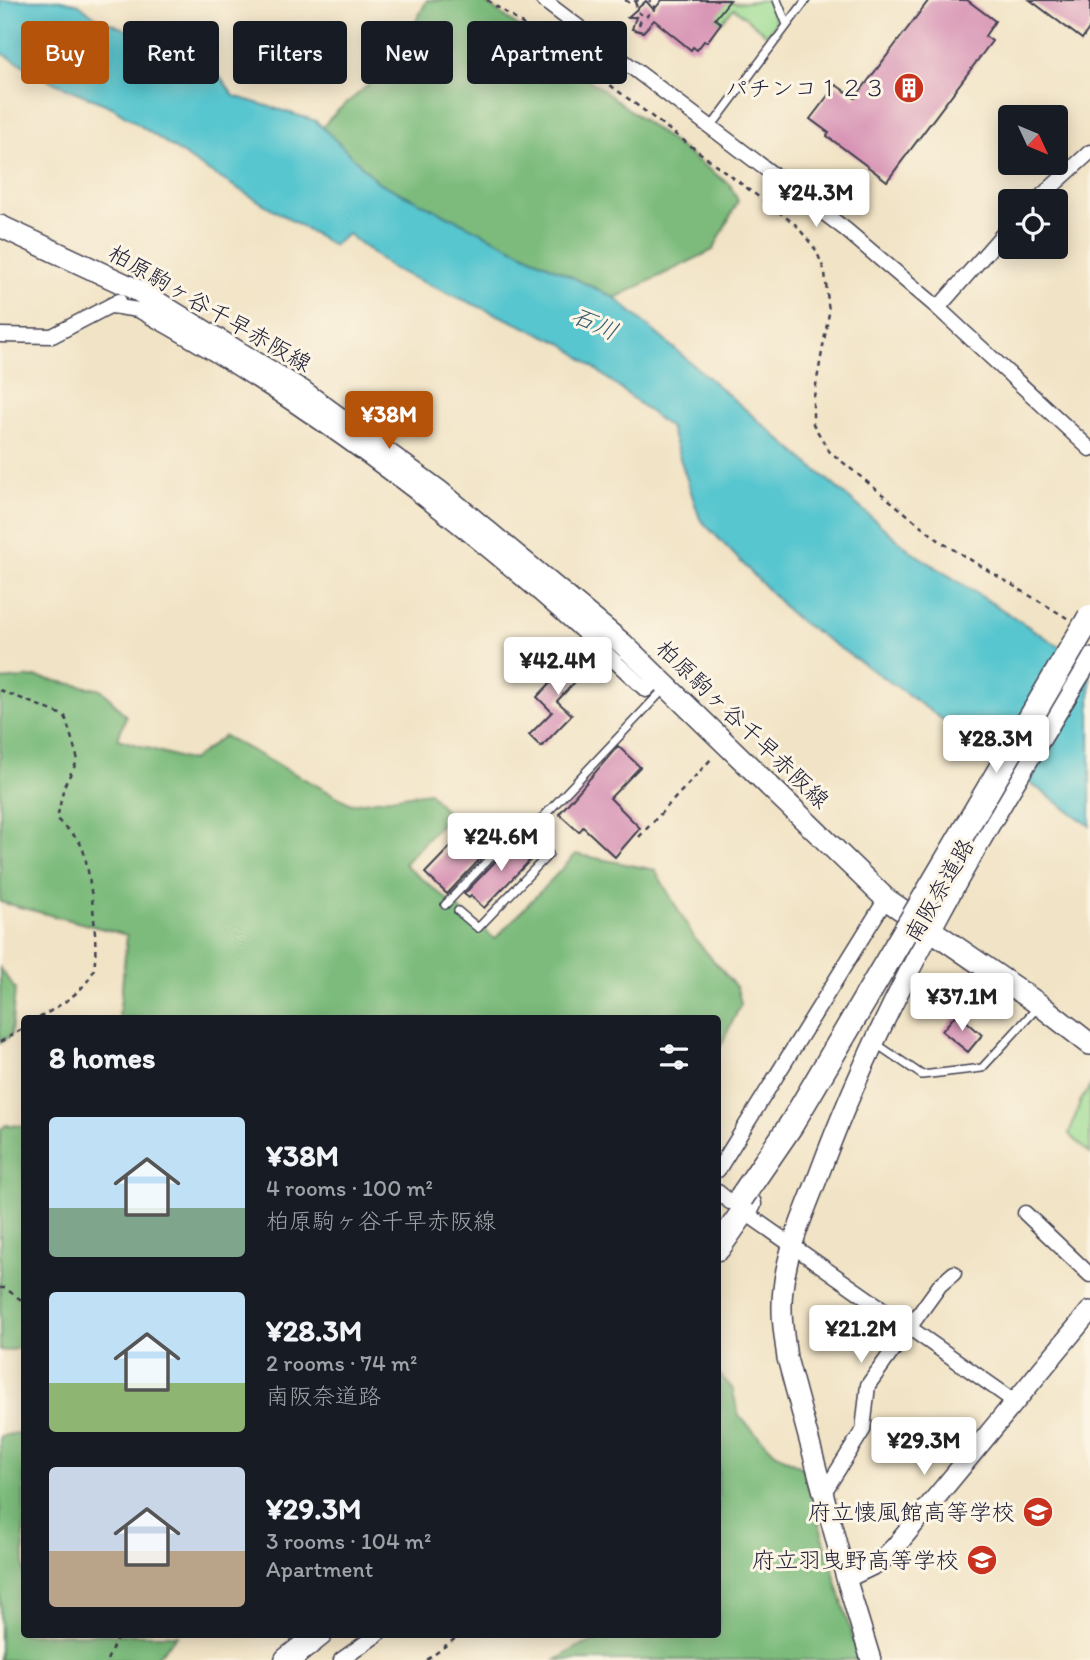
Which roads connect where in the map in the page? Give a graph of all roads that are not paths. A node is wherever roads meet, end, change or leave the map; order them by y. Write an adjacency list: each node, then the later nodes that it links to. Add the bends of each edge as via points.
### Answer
1 (543, 0): 5 (street)
2 (778, 0): 4 (lane)
3 (806, 0): 4 (lane)
4 (787, 25): 5 (lane)
5 (711, 127): 12 (street, via 845,229)
6 (1090, 152): 7 (street)
7 (1049, 189)
8 (0, 226): 10 (main road, 柏原駒ヶ谷千早赤阪線)
9 (998, 240): 12 (street)
10 (137, 290): 11 (street); 18 (main road, 柏原駒ヶ谷千早赤阪線, via 302,391 440,492)
11 (112, 306): 13 (street, via 52,336); 18 (street, via 138,310 287,399 423,498 561,612 646,690)
12 (938, 308): 14 (street)
13 (0, 335)
14 (1090, 449)
15 (1090, 617): 28 (highway, 南阪奈道路, bridge, via 791,1125)
16 (1090, 636): 28 (highway, 南阪奈道路, via 864,1018 803,1130)
17 (1090, 658): 23 (street)
18 (663, 682): 19 (lane); 20 (main road, 柏原駒ヶ谷千早赤阪線)
19 (528, 834): 21 (lane, via 515,832); 22 (lane, via 549,854 478,928)
20 (886, 899): 23 (main road, 柏原駒ヶ谷千早赤阪線); 27 (street)
21 (446, 905)
22 (458, 911)
23 (937, 922): 24 (main road, 柏原駒ヶ谷千早赤阪線); 25 (street)
24 (1040, 1005): 25 (lane, via 982,1068 922,1074); 26 (main road, 柏原駒ヶ谷千早赤阪線)
25 (873, 1041): 32 (street)
26 (1090, 1044)
27 (721, 1165)
28 (738, 1202): 30 (highway, 南阪奈道路); 31 (highway, 南阪奈道路); 32 (street)
29 (1024, 1213): 34 (street)
30 (721, 1225)
31 (721, 1241)
32 (793, 1246): 36 (street); 38 (street, via 783,1289 782,1323 793,1389)
33 (954, 1273): 36 (street)
34 (1090, 1275)
35 (1090, 1311): 37 (street)
36 (908, 1327): 37 (street); 38 (street, via 868,1385 863,1430)
37 (1014, 1402): 39 (street, via 881,1562)
38 (823, 1494): 39 (street)
39 (846, 1578): 46 (street)
40 (315, 1638): 43 (highway)
41 (333, 1638): 44 (highway)
42 (372, 1638): 45 (street)
43 (286, 1660)
44 (305, 1660)
45 (341, 1660)
46 (871, 1660)

